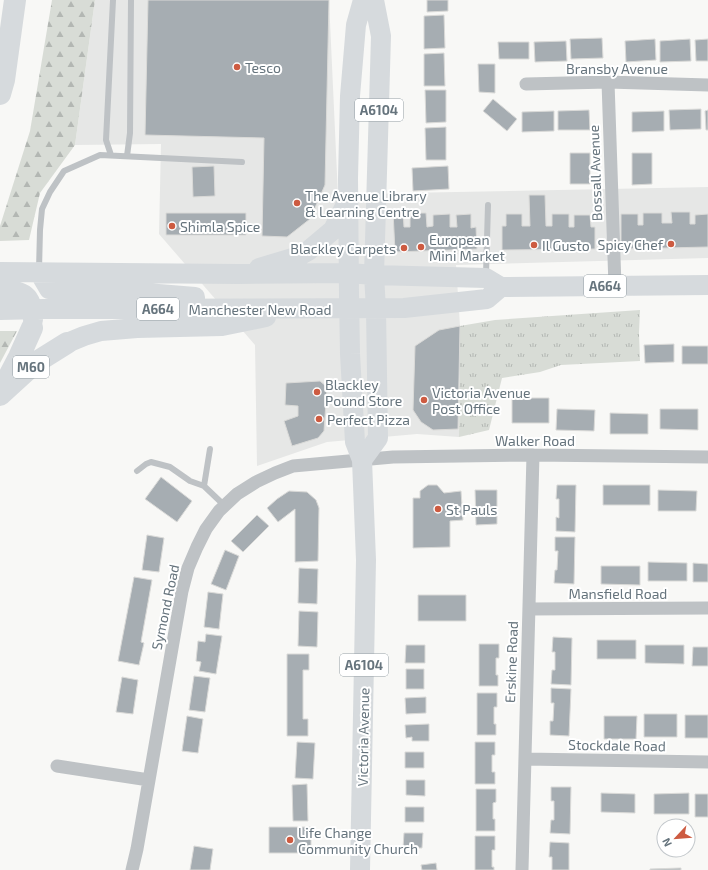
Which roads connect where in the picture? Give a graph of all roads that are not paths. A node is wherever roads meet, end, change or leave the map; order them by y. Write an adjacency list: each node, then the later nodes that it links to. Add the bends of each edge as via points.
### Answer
1 (15, 0): 9 (highway)
2 (114, 0): 10 (lane, via 106,140)
3 (131, 0): 11 (lane, via 130,133)
4 (363, 0): 13 (main road, A6104, via 356,25 350,96)
5 (374, 0): 22 (main road, A6104, via 381,36)
6 (608, 82): 7 (street, Bransby Avenue); 8 (street, Bransby Avenue); 21 (street, Bossall Avenue)
7 (526, 84)
8 (708, 85)
9 (0, 94)
10 (111, 156): 11 (lane); 15 (lane, via 100,155 64,172 50,192 42,209)
11 (127, 156): 12 (lane)
12 (242, 162)
13 (349, 200): 16 (main road, A6104); 17 (main road, via 333,230 308,251)
14 (488, 204): 19 (lane)
15 (39, 272): 17 (main road, A664); 18 (main road, A664); 24 (main road, via 49,289 109,290 197,297)
16 (349, 273): 17 (main road, A664); 22 (main road, A664); 23 (main road, A6104)
17 (238, 274)
18 (5, 281): 27 (main road, via 27,296)
19 (494, 283): 21 (main road, A664); 22 (main road, A664); 22 (main road, A664, via 487,299 404,308)
20 (708, 285): 21 (main road, A664)
21 (615, 286)
22 (375, 292): 23 (main road, Manchester New Road / A664); 33 (main road, A6104, via 378,438)
23 (349, 301): 25 (main road, Manchester New Road / A664); 33 (main road, Victoria Avenue / A6104, via 355,442)
24 (216, 309): 25 (main road, Manchester New Road / A664); 27 (main road, Manchester New Road / A664)
25 (305, 309): 28 (main road, via 222,326 100,331)
26 (5, 310): 27 (main road, Manchester New Road / A664)
27 (33, 318): 29 (highway, M60, via 19,357)
28 (67, 343): 29 (highway, M60, via 35,363)
29 (0, 395)
30 (210, 449): 35 (lane)
31 (533, 455): 32 (street, Walker Road); 33 (street, Walker Road, via 393,457); 38 (street, Erskine Road)
32 (708, 456)
33 (362, 460): 36 (street, Symond Road, via 293,466 256,482 237,494); 44 (main road, Victoria Avenue / A6104, via 366,560)
34 (137, 471): 35 (lane, via 151,462 170,467 190,481)
35 (204, 486): 36 (lane)
36 (225, 506): 42 (street, Symond Road, via 206,529 188,568)
37 (708, 608): 38 (street, Mansfield Road)
38 (529, 609): 39 (street, Erskine Road)
39 (525, 759): 40 (street, Stockdale Road); 45 (street, Erskine Road)
40 (708, 762)
41 (56, 766): 42 (street)
42 (149, 780): 43 (street, Symond Road)
43 (132, 870)
44 (360, 870)
45 (522, 870)

